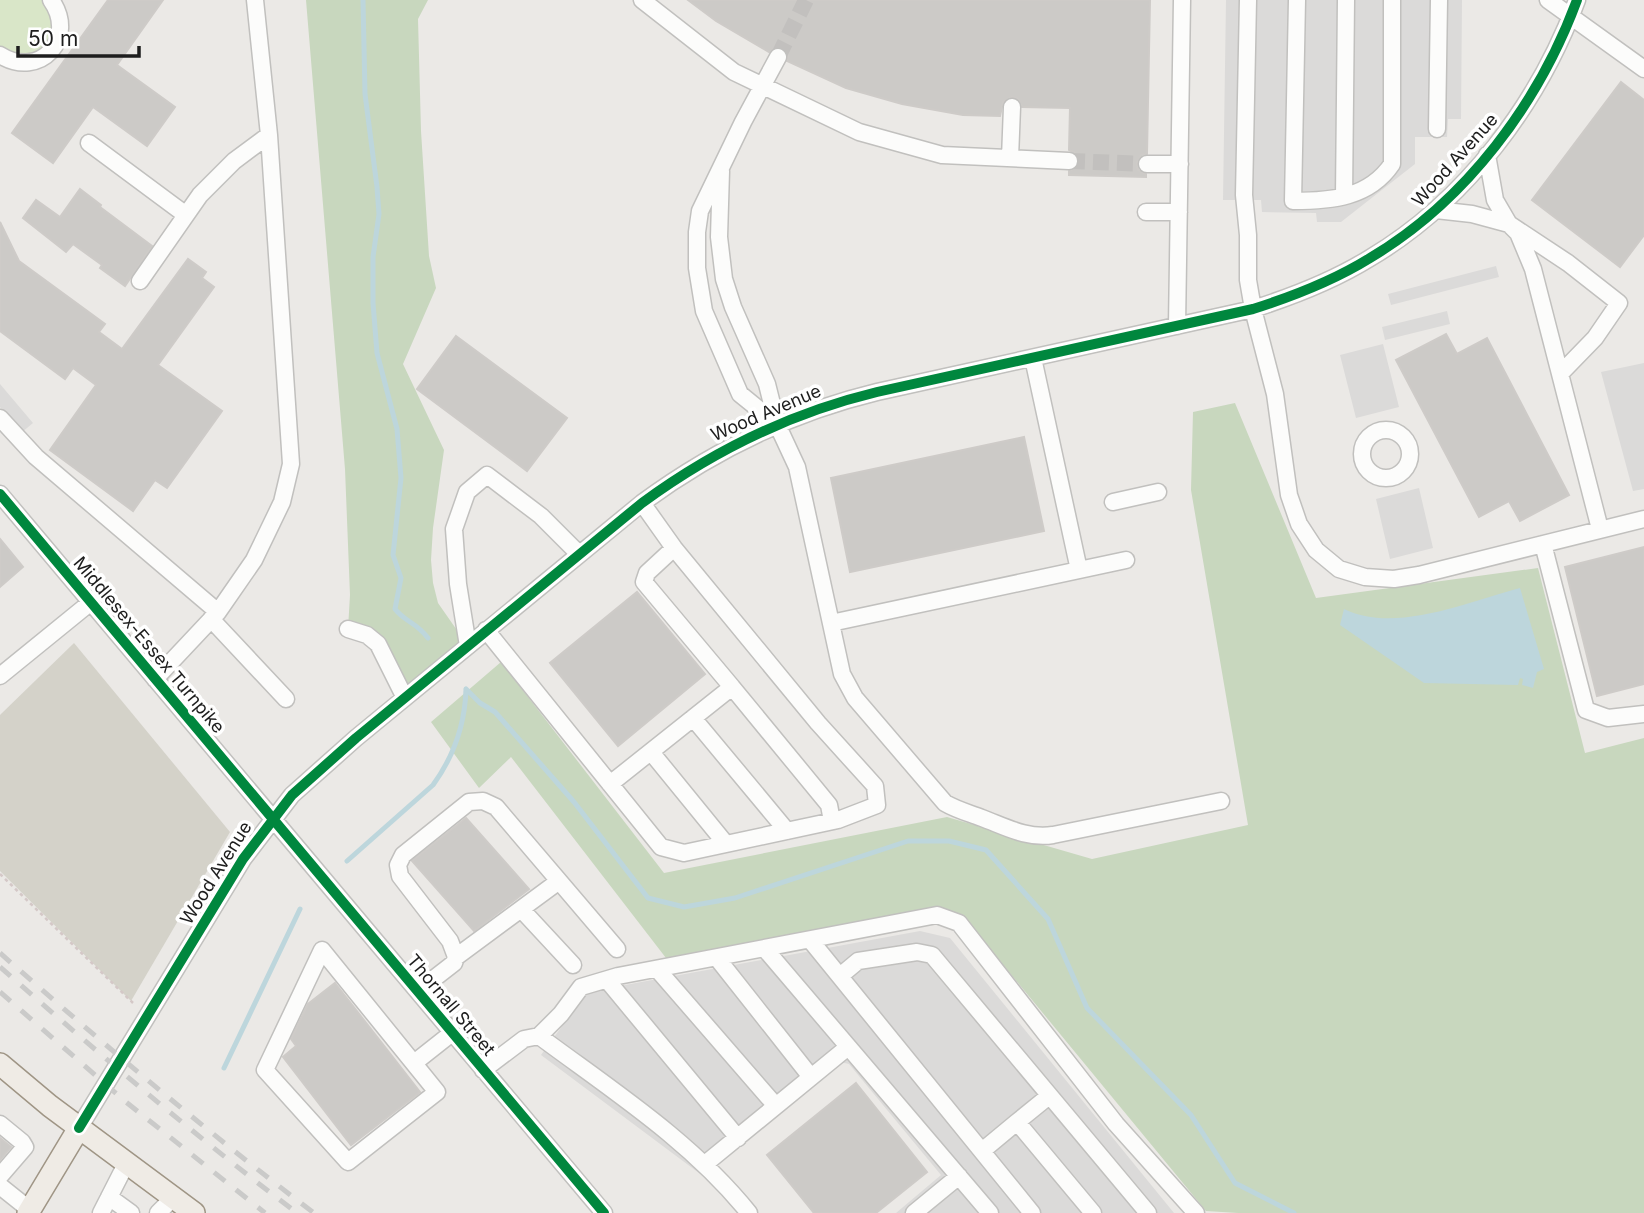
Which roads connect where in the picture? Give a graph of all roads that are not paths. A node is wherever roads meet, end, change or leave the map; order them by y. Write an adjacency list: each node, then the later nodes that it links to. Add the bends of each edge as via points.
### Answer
1 (51, 0): 13 (street, via 61,22 55,47 35,62 22,64)
2 (255, 0): 19 (street)
3 (642, 0): 16 (street, via 734,72)
4 (1182, 0): 25 (street)
5 (1248, 0): 37 (street, via 1244,195)
6 (1297, 0): 27 (street, via 1293,201 1329,201)
7 (1346, 0): 27 (street)
8 (1392, 0): 27 (street, via 1392,164 1383,177)
9 (1439, 0): 18 (street)
10 (1548, 0): 12 (street)
11 (1577, 0): 12 (street, Wood Avenue)
12 (1570, 17): 15 (street); 21 (street, Wood Avenue, via 1537,85)
13 (0, 55)
14 (778, 57): 16 (street)
15 (1644, 69)
16 (762, 87): 22 (street, via 859,132 943,155); 26 (street)
17 (1013, 107): 22 (street)
18 (1437, 129)
19 (269, 135): 31 (street, via 234,161); 56 (street, via 291,464 282,502 254,560)
20 (89, 143): 31 (street)
21 (1487, 155): 28 (street, Wood Avenue); 32 (street, via 1495,200)
22 (1010, 158): 23 (street)
23 (1069, 161)
24 (1147, 164): 25 (street)
25 (1180, 164): 30 (street)
26 (721, 171): 36 (street, via 720,251); 38 (street, via 700,211 697,232 698,284)
27 (1344, 196)
28 (1436, 210): 32 (street); 37 (street, Wood Avenue, via 1356,267)
29 (1146, 212): 30 (street)
30 (1179, 212): 39 (street)
31 (186, 215): 35 (street)
32 (1509, 224): 33 (street); 34 (street, via 1518,233)
33 (1568, 263): 34 (street); 41 (street, via 1619,303 1595,338)
34 (1533, 269): 41 (street)
35 (140, 281)
36 (733, 307): 38 (street); 43 (street, via 767,384)
37 (1253, 309): 39 (street, Wood Avenue); 50 (street, via 1275,394 1289,495 1298,524 1316,550 1339,569 1394,579)
38 (707, 318): 43 (street, via 740,394)
39 (1177, 326): 40 (street, Wood Avenue)
40 (1033, 358): 43 (street, Wood Avenue, via 859,396); 54 (street)
41 (1560, 374): 49 (street)
42 (0, 418): 56 (street, via 36,457)
43 (777, 424): 47 (street, Wood Avenue, via 712,456); 57 (street, via 797,467)
44 (1158, 492): 46 (street)
45 (0, 494): 55 (street, Middlesex-Essex Turnpike)
46 (1113, 502)
47 (642, 503): 51 (street); 52 (street, Wood Avenue)
48 (1644, 519): 49 (street)
49 (1600, 529): 50 (street)
50 (1543, 544): 66 (street, via 1586,710 1608,718)
51 (674, 548): 63 (street, via 647,573 644,582); 72 (street, via 875,786 877,805)
52 (579, 554): 59 (street, Wood Avenue); 60 (street, via 541,516 486,475 467,492 454,529)
53 (1126, 560): 54 (street)
54 (1079, 570): 57 (street)
55 (91, 602): 61 (street); 62 (street, Middlesex-Essex Turnpike)
56 (215, 615): 62 (street); 65 (street)
57 (831, 623): 70 (street, via 849,690 939,797 953,807 1013,830 1046,836)
58 (348, 629): 64 (street, via 377,644)
59 (486, 630): 60 (street, Wood Avenue); 69 (street)
60 (468, 646): 64 (street, Wood Avenue)
61 (0, 676)
62 (155, 678): 71 (street, Middlesex-Essex Turnpike)
63 (732, 687): 67 (street); 72 (street, via 829,805)
64 (405, 698): 71 (street, Wood Avenue, via 313,774)
65 (286, 699)
66 (1644, 714)
67 (693, 718): 68 (street); 73 (street)
68 (651, 752): 69 (street); 74 (street)
69 (610, 784): 74 (street, via 661,847 684,853)
70 (1221, 801)
71 (272, 819): 86 (street, Thornall Street); 98 (street, Wood Avenue)
72 (832, 821): 73 (street)
73 (787, 831): 74 (street)
74 (726, 844)
75 (559, 881): 76 (street); 78 (street); 80 (street, via 496,807 483,801 469,802 403,855 398,865 400,876 450,941)
76 (521, 909): 80 (street); 82 (street)
77 (811, 941): 79 (street); 84 (street); 120 (street, via 937,915 959,923 1116,1124)
78 (617, 949)
79 (765, 949): 81 (street); 89 (street)
80 (456, 957): 86 (street)
81 (717, 958): 83 (street); 93 (street)
82 (573, 964)
83 (657, 969): 85 (street); 95 (street)
84 (840, 976): 94 (street, via 858,961 917,952 932,955); 100 (street)
85 (607, 980): 88 (street, via 581,987); 99 (street)
86 (418, 992): 87 (street, Thornall Street)
87 (452, 1034): 90 (street); 92 (street, Thornall Street)
88 (539, 1036): 92 (street, via 524,1038); 102 (street)
89 (848, 1047): 93 (street); 104 (street)
90 (414, 1063): 90 (street, via 322,950 265,1070 348,1162 437,1091)
91 (0, 1064): 98 (main road)
92 (483, 1070): 114 (street, Thornall Street)
93 (811, 1077): 95 (street)
94 (1049, 1096): 96 (street); 119 (street)
95 (776, 1106): 99 (street)
96 (1017, 1122): 100 (street); 118 (street)
97 (0, 1124): 103 (street, via 25,1147)
98 (79, 1128): 101 (main road); 108 (main road, Wood Avenue)
99 (738, 1138): 102 (street)
100 (982, 1151): 117 (street)
101 (126, 1164): 106 (street); 107 (main road)
102 (705, 1164): 115 (street)
103 (0, 1176)
104 (959, 1177): 109 (street); 116 (street)
105 (0, 1186): 108 (street)
106 (109, 1197): 110 (street); 111 (street)
107 (173, 1198): 112 (street); 113 (main road)
108 (29, 1211)
109 (921, 1211)
110 (101, 1213)
111 (131, 1213)
112 (158, 1213)
113 (194, 1213)
114 (604, 1213)
115 (749, 1213)
116 (990, 1213)
117 (1032, 1213)
118 (1093, 1213)
119 (1148, 1213)
120 (1196, 1213)

